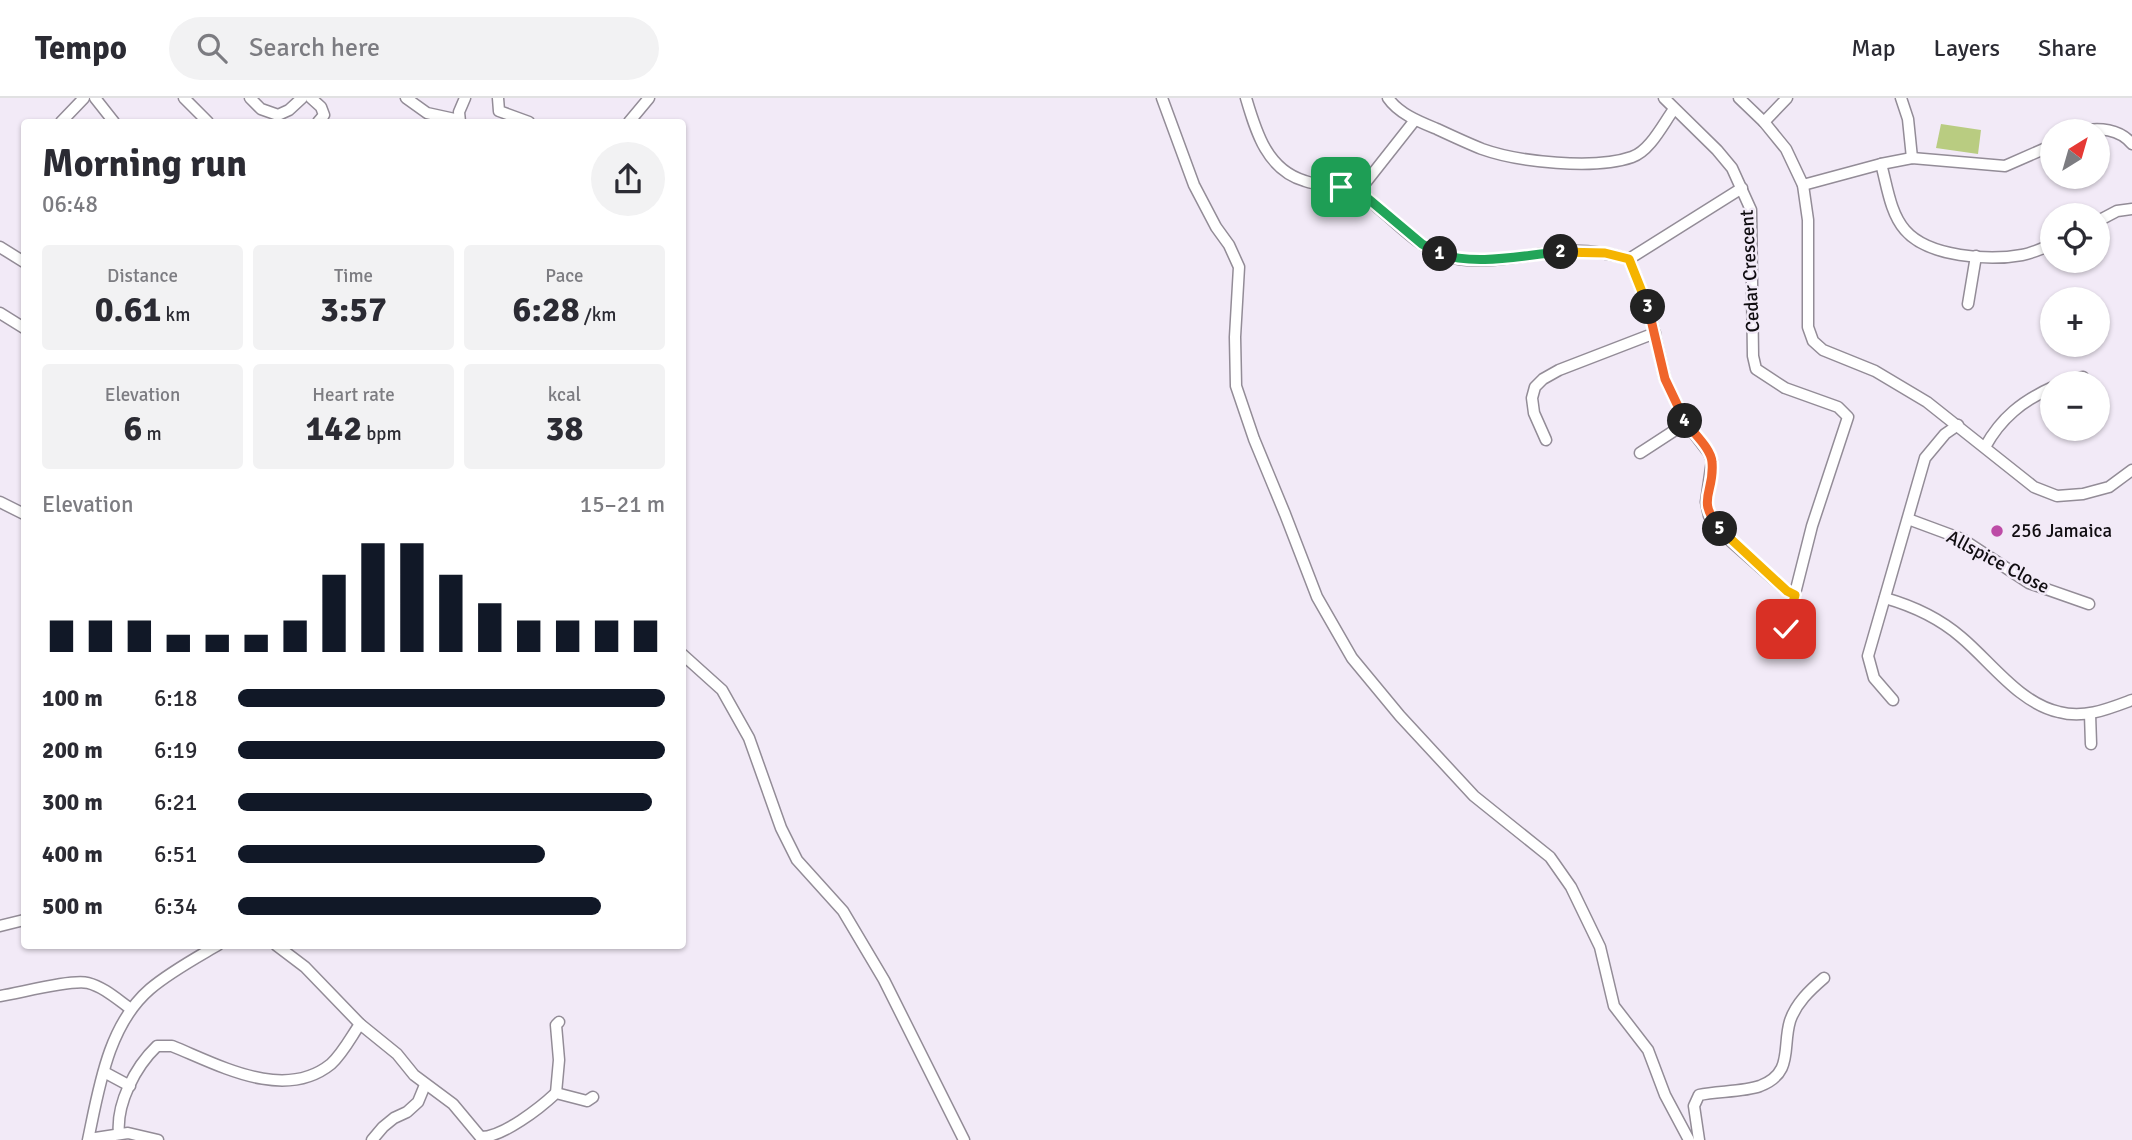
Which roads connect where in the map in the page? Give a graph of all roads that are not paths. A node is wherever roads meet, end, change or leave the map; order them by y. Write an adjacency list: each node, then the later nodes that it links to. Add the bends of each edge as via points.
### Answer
1 (84, 98): 19 (street)
2 (95, 98): 20 (street)
3 (184, 98): 21 (street)
4 (250, 98): 22 (street)
5 (302, 98): 22 (street)
6 (311, 98): 23 (street, via 321,107)
7 (406, 98): 24 (street, via 427,113)
8 (465, 98): 25 (street)
9 (498, 98): 26 (street, via 499,111)
10 (649, 98): 27 (street)
11 (1162, 98): 88 (street, via 1195,185 1239,267 1237,386 1317,597 1352,658 1400,716 1474,796 1550,857 1571,887 1600,947 1614,1006 1648,1050)
12 (1246, 98): 37 (street, via 1268,156 1286,172 1304,181)
13 (1388, 98): 28 (street)
14 (1664, 98): 18 (street, Cedar Crescent)
15 (1739, 98): 29 (street)
16 (1787, 98): 29 (street)
17 (1900, 98): 33 (street, via 1908,118)
18 (1674, 109): 28 (street, via 1635,156 1596,164 1521,158 1483,149); 36 (street, Cedar Crescent, via 1717,150)
19 (64, 119)
20 (112, 119)
21 (205, 119)
22 (277, 119)
23 (321, 119)
24 (451, 119)
25 (459, 119)
26 (521, 119)
27 (632, 119)
28 (1415, 120): 37 (street)
29 (1764, 121): 35 (street, via 1786,149)
30 (2110, 130): 31 (street, via 2126,136)
31 (2132, 144)
32 (2040, 151): 33 (street, via 2005,166)
33 (1912, 158): 34 (street)
34 (1881, 164): 35 (street); 42 (street, via 1904,229 1924,246)
35 (1803, 186): 51 (street, via 1808,220 1808,327 1813,341 1927,401)
36 (1742, 188): 43 (street); 59 (street, Cedar Crescent, via 1751,210 1756,369 1785,388 1838,407 1848,417)
37 (1359, 191): 43 (street, via 1422,244 1442,255 1486,259 1571,251)
38 (2132, 209): 39 (street)
39 (2110, 215)
40 (0, 247): 44 (street)
41 (2040, 249): 42 (street, via 1998,258)
42 (1976, 256): 45 (street)
43 (1629, 259): 48 (street)
44 (21, 260)
45 (1968, 303)
46 (0, 313): 47 (street)
47 (21, 326)
48 (1655, 333): 50 (street, via 1665,379); 52 (street, via 1543,379 1532,398)
49 (2040, 393): 53 (street, via 2015,409)
50 (1686, 423): 54 (street); 59 (street, via 1712,461 1706,502 1709,516 1727,538)
51 (1958, 425): 53 (street); 58 (street, via 1925,458)
52 (1546, 440)
53 (1985, 447): 55 (street, via 2034,487 2057,495 2109,487)
54 (1640, 453)
55 (2132, 470)
56 (0, 502): 57 (street)
57 (21, 512)
58 (1908, 519): 60 (street); 61 (street, Allspice Close, via 1962,540 2029,583)
59 (1795, 595): 62 (street)
60 (1885, 598): 64 (street, via 1868,656 1874,678); 66 (street, via 1910,605 1960,636 2034,701 2059,712)
61 (2089, 604)
62 (1786, 629)
63 (686, 658): 87 (street, via 722,691 749,738 797,860 842,911 884,980)
64 (1893, 700)
65 (2132, 700): 66 (street)
66 (2090, 714): 67 (street)
67 (2091, 744)
68 (21, 921): 69 (street)
69 (0, 926)
70 (203, 949): 74 (street, via 150,988)
71 (281, 949): 76 (street)
72 (1824, 978): 89 (street, via 1796,1008 1789,1023 1784,1064 1768,1083 1699,1095 1694,1106)
73 (0, 996): 74 (street, via 87,982)
74 (131, 1009): 77 (street, via 114,1038)
75 (559, 1022): 80 (street)
76 (360, 1024): 78 (street); 79 (street, via 332,1063 300,1078 266,1081 172,1046 157,1046)
77 (104, 1072): 79 (street); 84 (street)
78 (425, 1085): 83 (street, via 453,1104); 86 (street, via 418,1101)
79 (130, 1086): 82 (street, via 118,1122)
80 (556, 1093): 81 (street, via 587,1101); 83 (street, via 502,1130)
81 (593, 1097)
82 (119, 1134): 84 (street); 85 (street)
83 (482, 1138)
84 (88, 1139)
85 (158, 1140)
86 (372, 1140)
87 (964, 1140)
88 (1689, 1140)
89 (1699, 1140)

